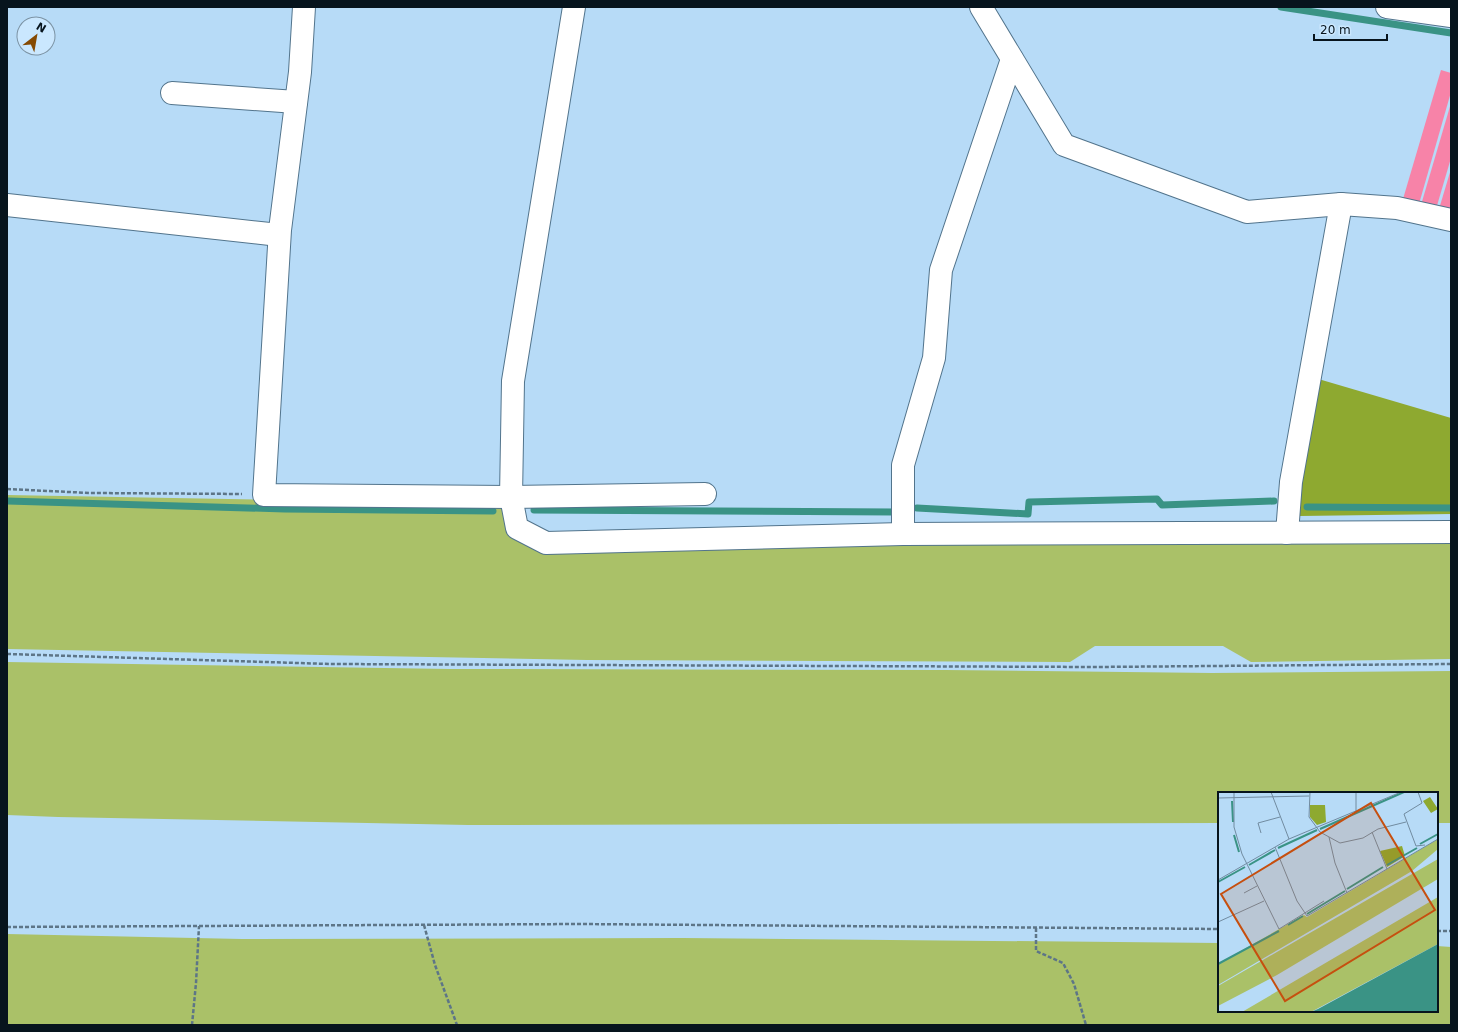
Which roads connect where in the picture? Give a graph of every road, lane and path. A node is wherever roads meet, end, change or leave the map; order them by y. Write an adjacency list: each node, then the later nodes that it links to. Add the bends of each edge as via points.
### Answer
1 (304, 7): 8 (street)
2 (574, 7): 16 (street, via 513,381)
3 (981, 7): 6 (street)
4 (1387, 7): 5 (street)
5 (1451, 16)
6 (1012, 59): 9 (street, via 1064,145 1247,212); 19 (street, via 941,270 934,358 903,465)
7 (172, 93): 8 (street)
8 (296, 102): 12 (street)
9 (1341, 204): 11 (street, via 1397,208); 18 (street, via 1291,482)
10 (7, 205): 12 (street)
11 (1451, 220)
12 (279, 235): 15 (street)
13 (7, 489): 15 (path, via 90,493)
14 (705, 494): 16 (street)
15 (264, 495): 16 (street)
16 (511, 497): 19 (street, via 518,528 546,543)
17 (1451, 532): 18 (street)
18 (1287, 533): 19 (street)
19 (903, 534)
20 (7, 654): 21 (path, via 330,664 1103,667)
21 (1451, 664)
22 (424, 925): 23 (path); 25 (path); 30 (path, via 435,965)
23 (199, 926): 24 (path); 29 (path)
24 (7, 927)
25 (1036, 928): 26 (path); 31 (path, via 1036,951 1063,963 1074,984)
26 (1218, 929)
27 (1438, 931): 28 (path)
28 (1451, 931)
29 (192, 1025)
30 (457, 1025)
31 (1086, 1025)

